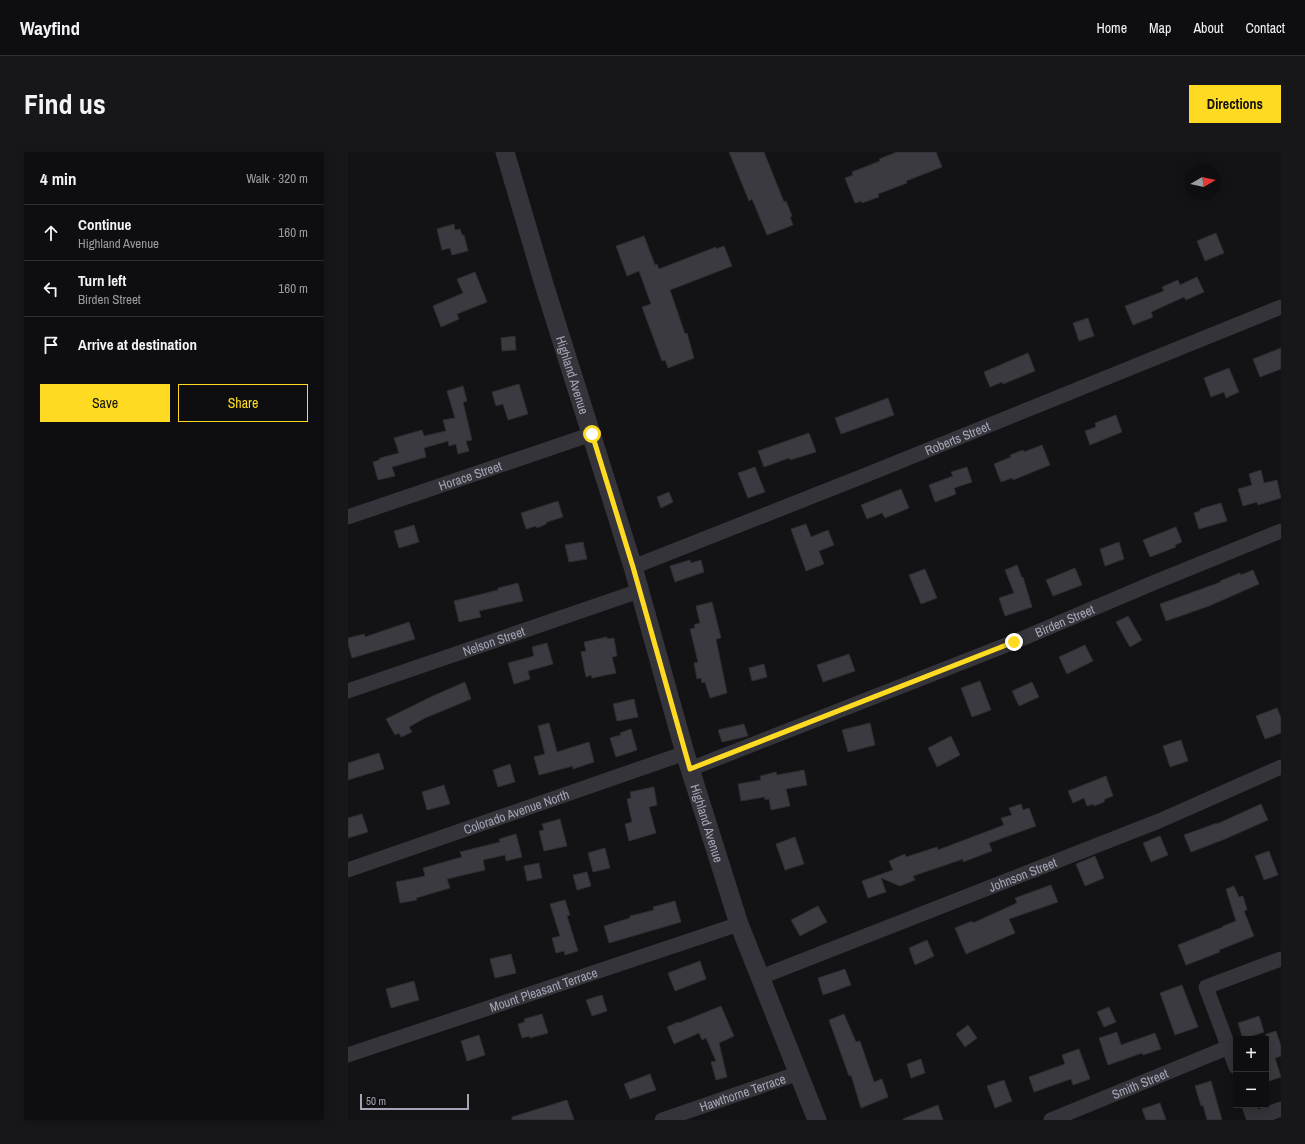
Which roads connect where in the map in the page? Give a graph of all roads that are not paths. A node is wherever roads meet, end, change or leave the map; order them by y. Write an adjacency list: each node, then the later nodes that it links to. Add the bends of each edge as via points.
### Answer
1 (505, 152): 3 (street, Highland Avenue)
2 (1281, 307): 6 (street, Roberts Street)
3 (592, 434): 4 (street, Horace Street); 6 (street, Highland Avenue)
4 (348, 517)
5 (1281, 531): 9 (street, Birden Street, via 1014,642)
6 (633, 567): 7 (street, Highland Avenue)
7 (639, 591): 8 (street, Nelson Street); 9 (street, Highland Avenue)
8 (348, 691)
9 (687, 761): 11 (street, Colorado Avenue North); 12 (street, Highland Avenue)
10 (1281, 767): 14 (street, Johnson Street, via 1159,821)
11 (348, 870)
12 (739, 924): 14 (street, Highland Avenue); 16 (street, Mount Pleasant Terrace)
13 (1281, 959): 15 (street, via 1206,986)
14 (762, 977): 18 (street, Highland Avenue)
15 (1229, 1047): 17 (street); 23 (street, Smith Street)
16 (348, 1056)
17 (1233, 1058)
18 (799, 1073): 21 (street, Hawthorne Terrace); 22 (street, Highland Avenue)
19 (1281, 1109): 20 (street)
20 (1252, 1115)
21 (662, 1120)
22 (817, 1120)
23 (1051, 1120)

